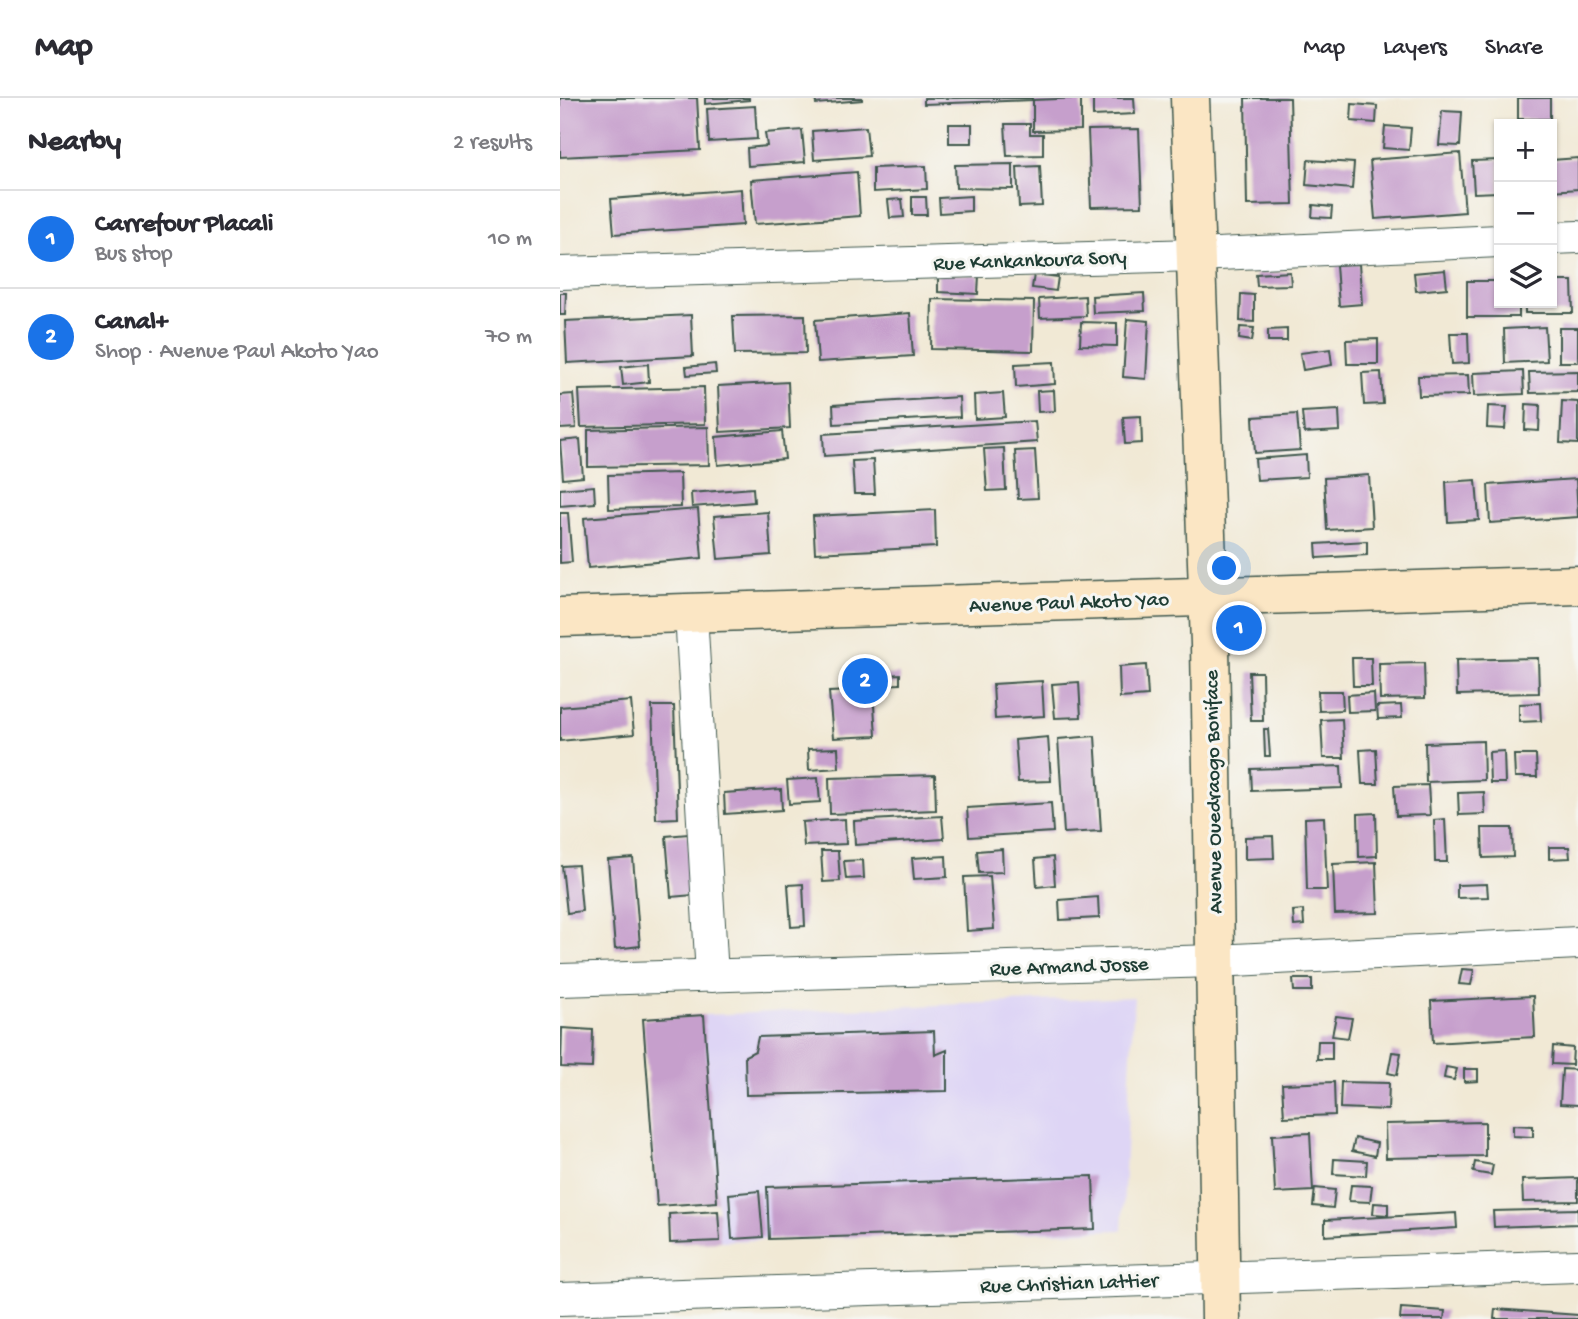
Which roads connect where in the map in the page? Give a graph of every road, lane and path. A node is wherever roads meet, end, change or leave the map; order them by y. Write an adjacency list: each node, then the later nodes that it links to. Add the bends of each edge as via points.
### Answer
1 (1190, 98): 5 (street, Avenue Ouedraogo Boniface)
2 (1578, 237): 3 (street)
3 (1557, 238)
4 (1494, 241): 5 (street, Rue Kankankoura Sory)
5 (1196, 255): 6 (street, Rue Kankankoura Sory); 8 (street, Avenue Ouedraogo Boniface)
6 (560, 273)
7 (1578, 585): 8 (street, Avenue Paul Akoto Yao)
8 (1209, 597): 9 (street, Avenue Paul Akoto Yao); 12 (street, Avenue Ouedraogo Boniface)
9 (691, 613): 10 (street, Avenue Paul Akoto Yao); 13 (street)
10 (560, 617)
11 (1578, 943): 12 (street, Rue Armand Josse)
12 (1215, 961): 13 (street, Rue Armand Josse); 16 (street, Avenue Ouedraogo Boniface)
13 (712, 976): 14 (street, Rue Armand Josse)
14 (560, 980)
15 (1578, 1266): 16 (street, Rue Christian Lattier)
16 (1221, 1277): 17 (street, Rue Christian Lattier); 18 (street, Avenue Ouedraogo Boniface)
17 (560, 1299)
18 (1221, 1319)

